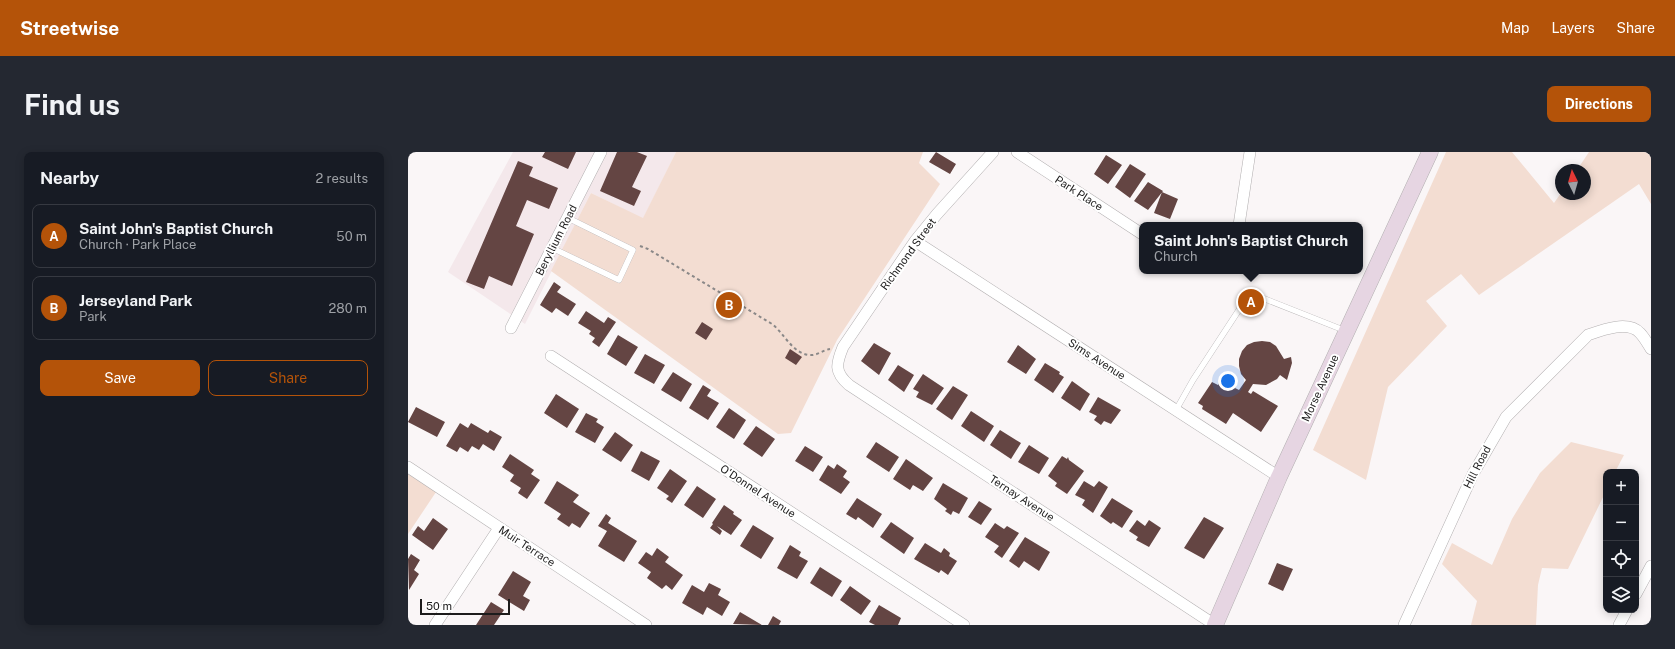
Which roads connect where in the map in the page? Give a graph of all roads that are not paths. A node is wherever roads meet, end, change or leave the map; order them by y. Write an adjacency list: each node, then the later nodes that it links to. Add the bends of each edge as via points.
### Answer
1 (601, 152): 6 (street, Beryllium Road)
2 (993, 152): 9 (street, Richmond Street)
3 (1017, 152): 8 (street, Park Place)
4 (1250, 152): 7 (street)
5 (1430, 152): 12 (street, Morse Avenue)
6 (568, 218): 10 (street, Beryllium Road); 10 (lane, via 634,250 619,280)
7 (1239, 222)
8 (1139, 232)
9 (915, 241): 15 (street, Richmond Street, via 843,347); 16 (street, Sims Avenue)
10 (552, 248): 11 (street, Beryllium Road)
11 (511, 328)
12 (1347, 331): 16 (lane, via 1250,293); 18 (street, Morse Avenue)
13 (1651, 349): 27 (street, Hill Road, via 1640,332 1625,327 1605,328 1588,335 1506,417 1488,444 1473,474)
14 (551, 356): 25 (street, O'Donnel Avenue)
15 (837, 365): 26 (street, Ternay Avenue, via 838,373 849,386)
16 (1176, 410): 18 (street, Sims Avenue)
17 (408, 467): 19 (street, Muir Terrace)
18 (1279, 476): 26 (street, Morse Avenue)
19 (499, 528): 23 (street); 24 (street, Muir Terrace)
20 (1651, 566): 21 (street)
21 (1639, 588)
22 (1626, 613): 28 (street)
23 (435, 625)
24 (646, 625)
25 (964, 625)
26 (1215, 625)
27 (1404, 625)
28 (1619, 625)

